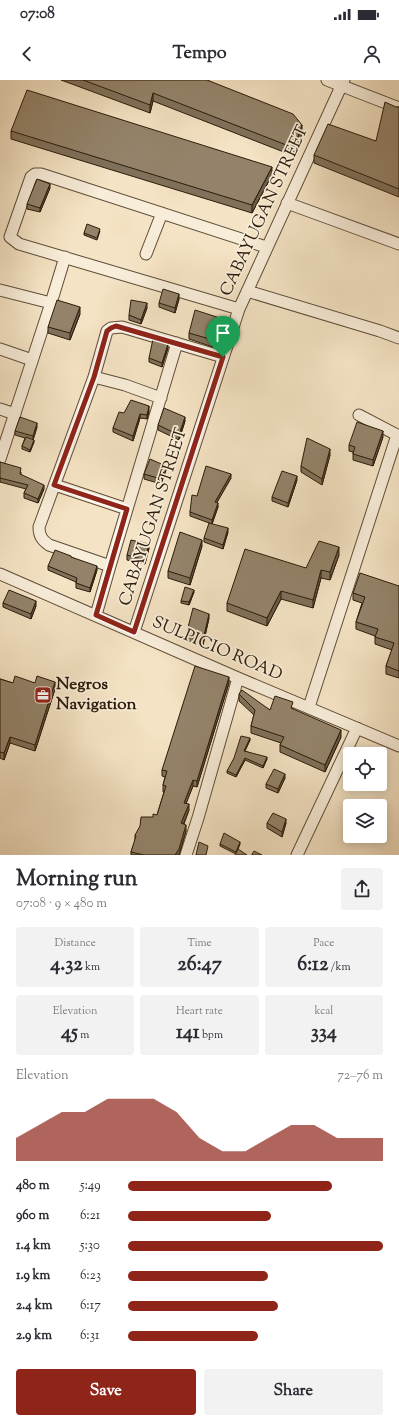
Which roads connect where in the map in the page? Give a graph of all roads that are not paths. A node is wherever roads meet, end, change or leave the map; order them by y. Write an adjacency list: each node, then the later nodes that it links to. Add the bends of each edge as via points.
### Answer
1 (327, 80): 2 (street)
2 (343, 83): 3 (street); 4 (street, CABAYUGAN STREET)
3 (399, 108)
4 (287, 203): 6 (street); 7 (street, CABAYUGAN STREET)
5 (162, 213): 7 (street); 8 (street); 9 (street, via 36,174 31,177 10,237 19,244)
6 (399, 244)
7 (266, 248): 11 (street, CABAYUGAN STREET)
8 (146, 254)
9 (65, 257): 12 (street); 13 (street)
10 (0, 290): 12 (street)
11 (246, 291): 13 (street, CABAYUGAN STREET); 14 (street)
12 (51, 303): 18 (street)
13 (239, 309): 17 (street, CABAYUGAN STREET)
14 (399, 338)
15 (177, 343): 17 (street); 19 (street, via 122,327 111,328 107,331); 20 (street)
16 (0, 349): 18 (street)
17 (223, 357): 31 (street, CABAYUGAN STREET)
18 (32, 360): 22 (street)
19 (94, 377): 20 (street); 26 (street)
20 (161, 398): 27 (street)
21 (0, 409): 22 (street)
22 (15, 414): 25 (street)
23 (358, 415): 24 (street)
24 (398, 435): 33 (street)
25 (0, 459)
26 (54, 485): 27 (street); 28 (street, via 39,527 41,537 49,545)
27 (127, 509): 28 (street)
28 (110, 566): 30 (street)
29 (0, 574): 30 (street, SULPICIO ROAD)
30 (96, 615): 31 (street, SULPICIO ROAD)
31 (134, 632): 32 (street, SULPICIO ROAD)
32 (238, 678): 33 (street, SULPICIO ROAD); 36 (street)
33 (309, 707): 34 (street, SULPICIO ROAD)
34 (357, 728): 35 (street, SULPICIO ROAD); 37 (street)
35 (399, 746)
36 (186, 855)
37 (297, 855)

